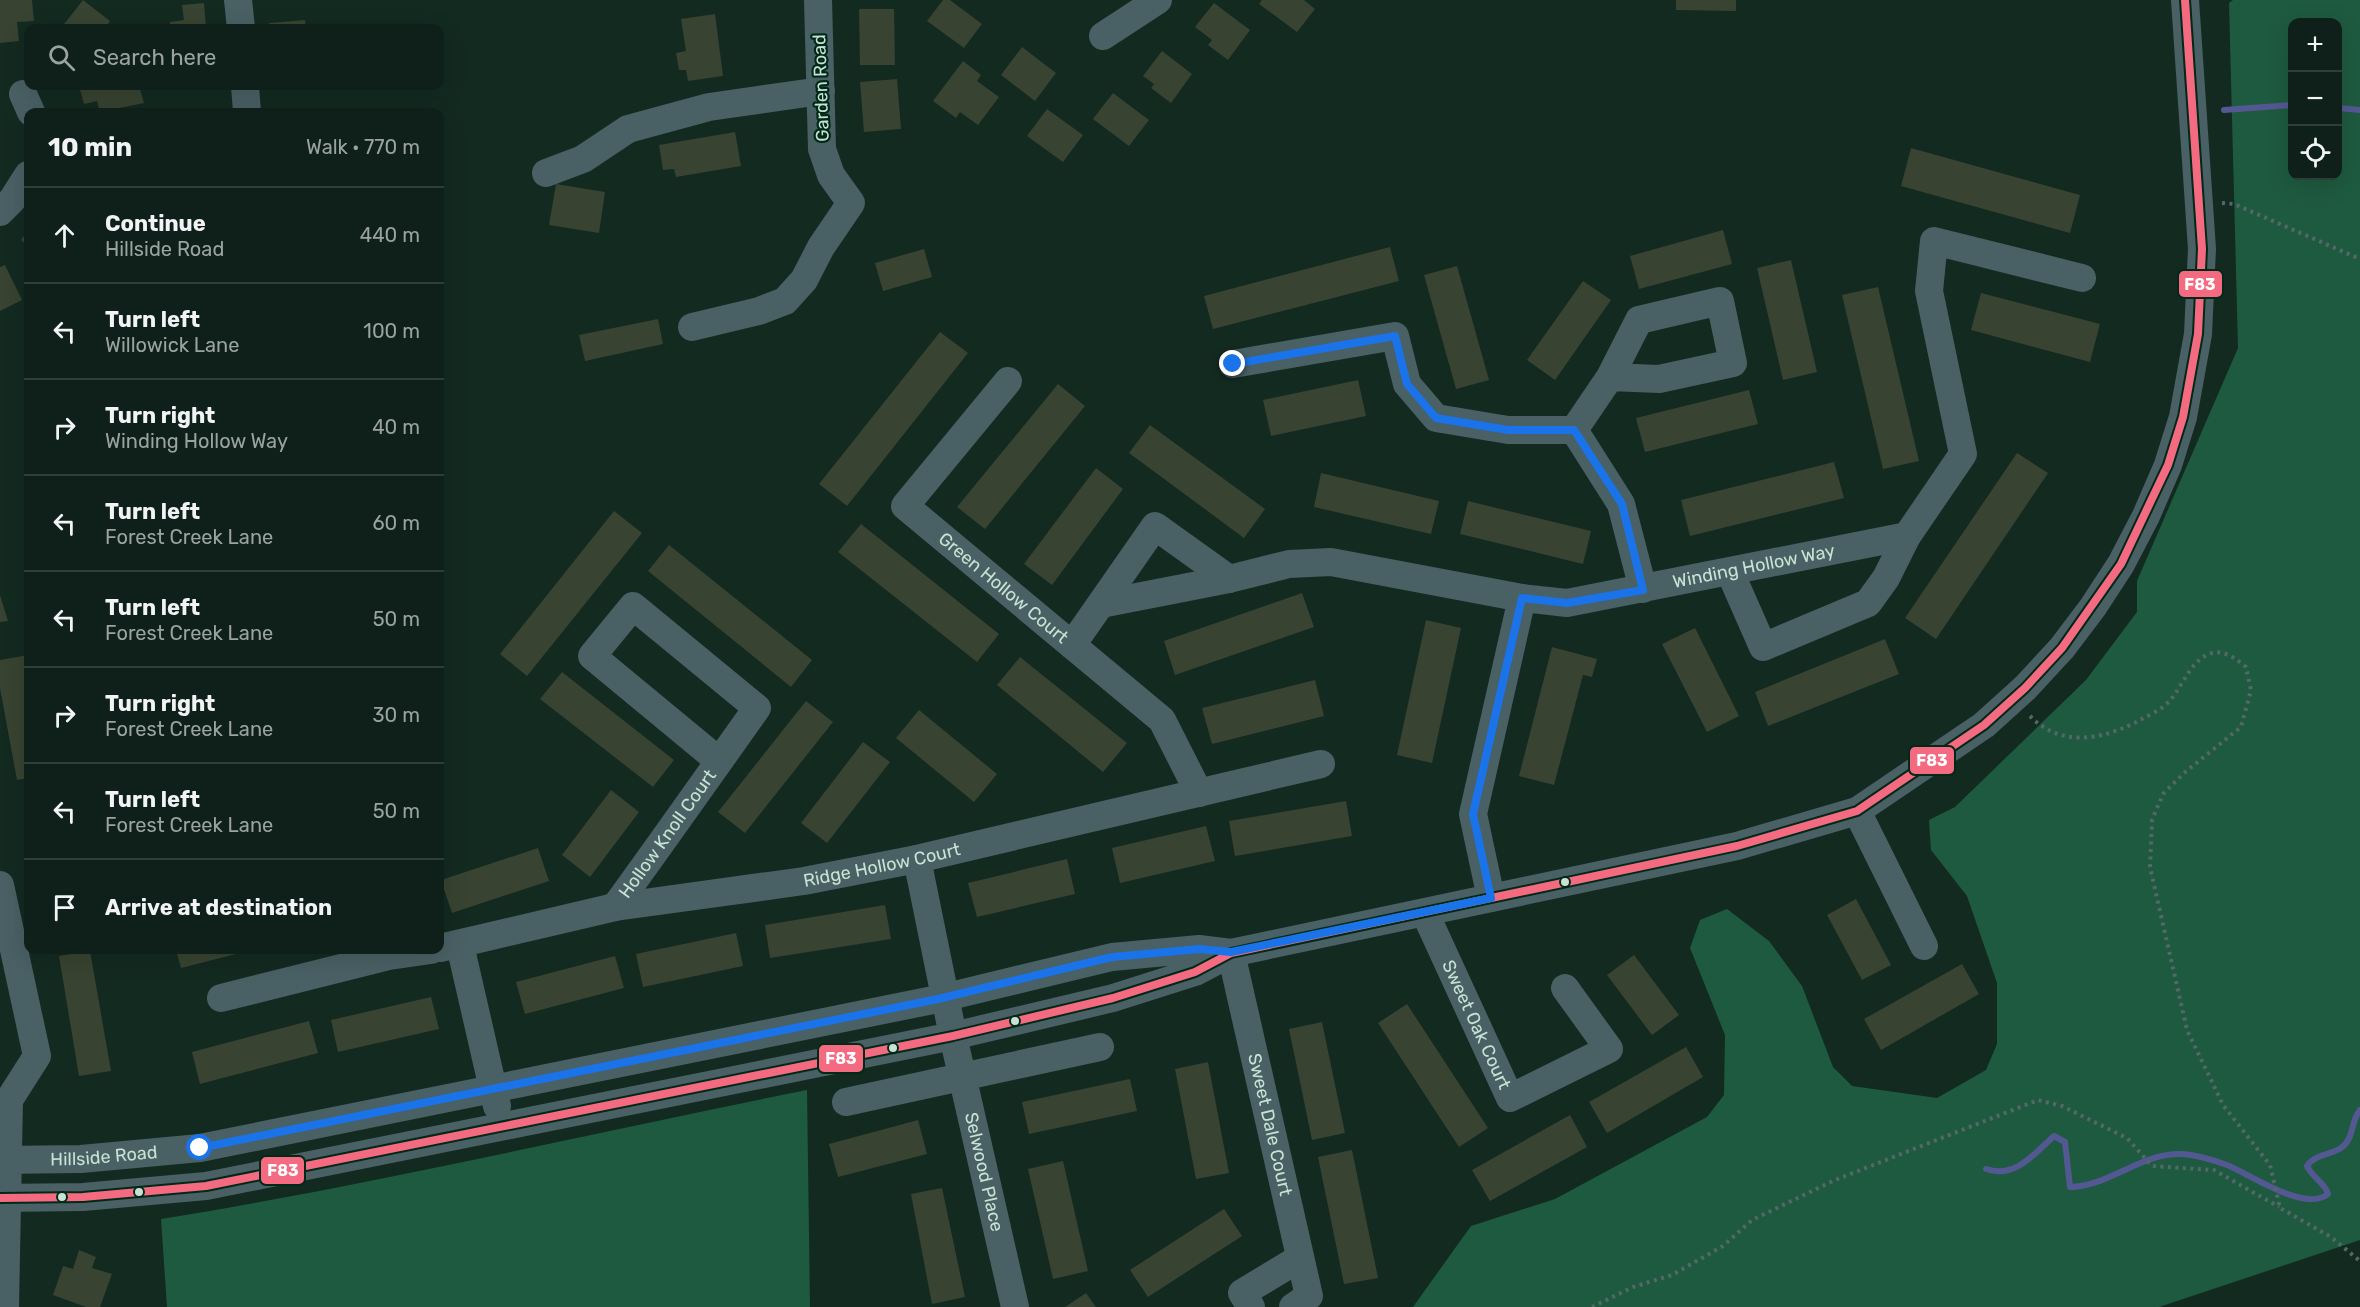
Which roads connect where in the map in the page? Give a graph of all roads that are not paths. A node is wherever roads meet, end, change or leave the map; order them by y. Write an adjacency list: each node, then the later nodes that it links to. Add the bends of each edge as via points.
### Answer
1 (238, 0): 5 (street)
2 (818, 0): 8 (street, Garden Road)
3 (1158, 0): 6 (street)
4 (2185, 0): 29 (street, Hillside Road, via 2202,249 2198,334 2183,417 2168,465 2121,564 2094,608 2062,648 2016,697 1975,731)
5 (241, 24)
6 (1103, 36)
7 (245, 90): 9 (street)
8 (821, 91): 10 (street, via 709,107 637,126 614,136 583,159); 14 (street, Garden Road, via 822,149 831,175 851,203 804,280 785,301)
9 (247, 108)
10 (546, 173)
11 (24, 181): 12 (street)
12 (0, 212)
13 (2082, 278): 19 (street, via 1934,241 1929,291 1963,454)
14 (692, 327)
15 (1233, 364): 18 (street, via 1395,336 1407,384 1436,418 1508,430)
16 (1610, 377): 18 (street)
17 (1008, 381): 25 (street, Green Hollow Court, via 905,506)
18 (1574, 430): 22 (street, via 1622,504)
19 (1907, 536): 20 (street, Winding Hollow Way); 20 (street, via 1868,603 1763,647)
20 (1730, 572): 22 (street, Winding Hollow Way)
21 (1229, 579): 23 (street, Winding Hollow Way, via 1289,564 1330,562); 24 (street, Winding Hollow Way); 24 (street, via 1155,526)
22 (1643, 590): 23 (street, Winding Hollow Way, via 1567,603)
23 (1522, 598): 32 (street, via 1473,814)
24 (1101, 604): 25 (street)
25 (1072, 645): 28 (street, Green Hollow Court, via 1162,720)
26 (719, 761): 26 (street, Hollow Knoll Court, via 756,708 633,606 592,656); 33 (street, Hollow Knoll Court)
27 (1321, 764): 28 (street, Ridge Hollow Court)
28 (1199, 793): 30 (street, Ridge Hollow Court)
29 (1857, 811): 32 (street, Hillside Road, via 1737,846); 35 (street)
30 (916, 859): 33 (street, Ridge Hollow Court, via 804,881); 41 (street, Selwood Place)
31 (0, 885): 38 (street)
32 (1491, 898): 34 (street, Hillside Road)
33 (615, 907): 36 (street, Ridge Hollow Court)
34 (1425, 913): 37 (street, Hillside Road); 40 (street, Sweet Oak Court, via 1510,1098 1609,1049)
35 (1924, 946)
36 (450, 947): 46 (street)
37 (1231, 952): 41 (street, Hillside Road, via 1199,949 1112,957); 43 (street, Hillside Road, via 1195,972 1113,998); 51 (street, Sweet Dale Court)
38 (7, 954): 49 (street, via 37,1056 9,1100)
39 (383, 954): 42 (street)
40 (1565, 988)
41 (945, 997): 43 (street, Selwood Place); 46 (street, Hillside Road)
42 (221, 998)
43 (953, 1036): 45 (street, Selwood Place); 48 (street, Hillside Road)
44 (1100, 1047): 45 (street)
45 (962, 1077): 47 (street); 54 (street, Selwood Place)
46 (493, 1089): 48 (street); 49 (street, Hillside Road, via 200,1148 81,1159)
47 (846, 1102)
48 (501, 1126): 50 (street, Hillside Road, via 206,1186 83,1197)
49 (4, 1160): 50 (street)
50 (3, 1198): 53 (street)
51 (1300, 1258): 52 (street, Sweet Dale Court); 55 (street, via 1242,1293)
52 (1301, 1301)
53 (5, 1307)
54 (1015, 1307)
55 (1251, 1307)

